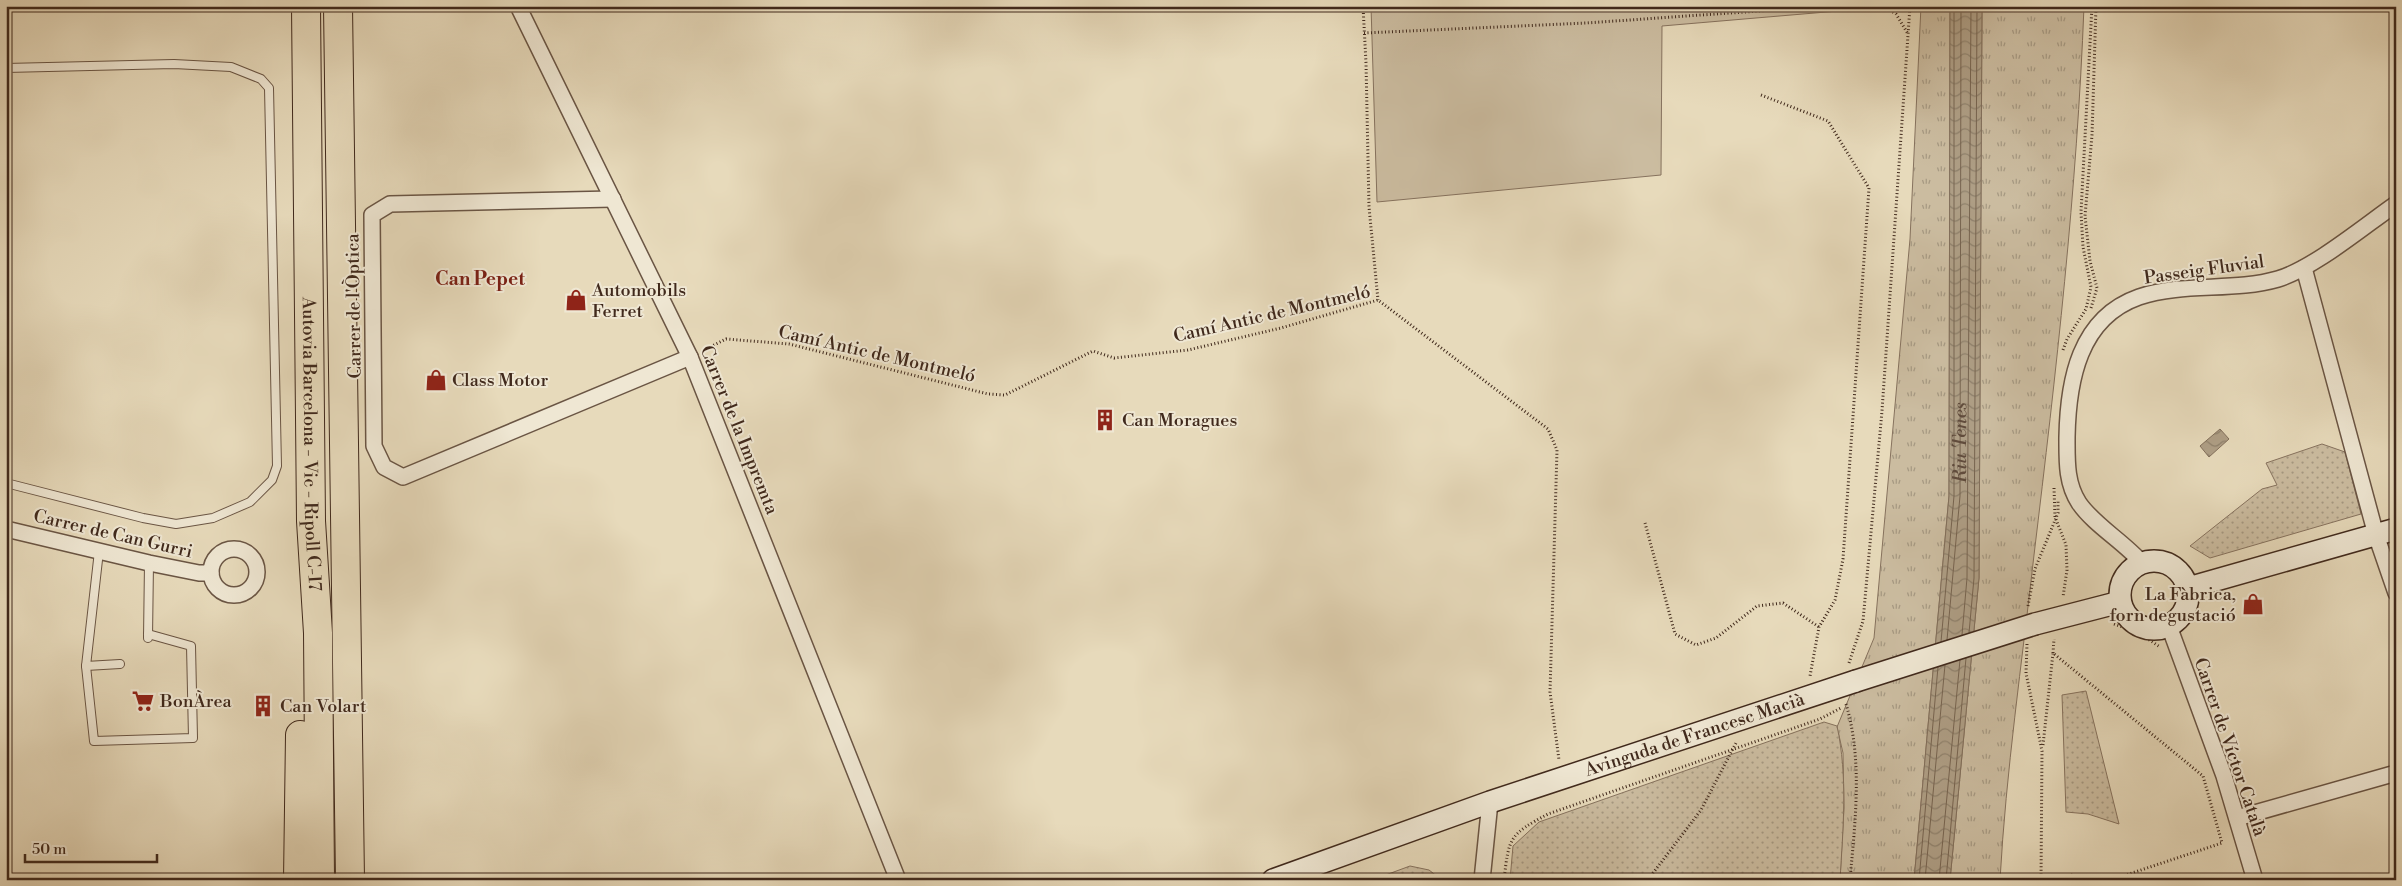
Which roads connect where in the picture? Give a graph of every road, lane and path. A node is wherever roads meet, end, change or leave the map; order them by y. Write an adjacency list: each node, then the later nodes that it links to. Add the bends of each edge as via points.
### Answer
1 (306, 6): 38 (highway, Autovia Barcelona - Vic - Ripoll C-17, via 311,521)
2 (338, 6): 39 (highway, Autovia Barcelona - Vic - Ripoll C-17)
3 (518, 6): 13 (street, Carrer de la Impremta)
4 (1362, 6): 9 (path)
5 (1831, 6): 9 (path, via 1586,23)
6 (1884, 6): 10 (path, via 1896,14)
7 (1910, 6): 10 (path)
8 (2094, 6): 17 (path, via 2092,135 2085,216 2097,288 2090,310 2072,339); 19 (path, via 2081,212 2083,247 2091,287 2086,309 2067,339)
9 (1364, 33): 16 (path, via 1369,207)
10 (1908, 35): 46 (path, via 1882,411 1863,621)
11 (6, 68): 20 (lane, via 174,64 231,67 261,79 269,88 277,466 272,480 250,502 213,518 176,524)
12 (1762, 95): 36 (path, via 1828,121 1869,188 1843,559 1835,600)
13 (613, 200): 18 (street, Carrer de la Impremta); 18 (street, Carrer de l'Òptica, via 390,204 372,215 374,446 384,467 403,477)
14 (2396, 204): 15 (street, Passeig Fluvial)
15 (2304, 268): 25 (street); 28 (street, Passeig Fluvial, via 2258,283 2181,288 2139,297 2103,318 2092,331 2072,376 2067,418 2070,485 2080,504)
16 (1378, 300): 18 (path, Camí Antic de Montmeló, via 1188,350 1114,358 1093,351 1005,395 988,394 789,344 726,339); 52 (path, Camí Antic de Montmeló, via 1548,429 1557,450 1550,692)
17 (2067, 354)
18 (690, 357): 59 (street, Carrer de la Impremta)
19 (2061, 357)
20 (6, 483)
21 (2059, 484): 22 (path)
22 (2055, 517): 32 (path, via 2066,545 2067,570); 37 (path, via 2035,570)
23 (1645, 523): 36 (path, via 1675,634 1696,645 1716,638 1757,606 1783,603)
24 (6, 529): 26 (street, Carrer de Can Gurri)
25 (2386, 532): 30 (street); 31 (street)
26 (99, 551): 27 (street, Carrer de Can Gurri); 45 (lane)
27 (149, 563): 29 (street, Carrer de Can Gurri); 45 (lane, via 148,636 191,646 193,738 94,741)
28 (2142, 563): 30 (street, via 2160,561 2170,564 2184,578); 33 (street, via 2127,574)
29 (212, 573)
30 (2188, 588): 35 (street, via 2185,610)
31 (2396, 593)
32 (2062, 602)
33 (2120, 602): 35 (street, via 2130,620 2139,626 2148,629); 37 (street, Avinguda de Francesc Macià)
34 (2105, 626): 42 (path, via 2114,624 2139,633)
35 (2169, 626): 54 (street, Carrer de Víctor Català)
36 (1818, 627): 47 (path)
37 (2034, 628): 41 (path); 46 (street, Avinguda de Francesc Macià, bridge); 50 (path, via 2026,673)
38 (318, 633): 55 (highway, via 301,703); 56 (highway, Autovia Barcelona - Vic - Ripoll C-17)
39 (346, 636): 57 (highway, Autovia Barcelona - Vic - Ripoll C-17); 58 (highway, via 360,782)
40 (2062, 636): 41 (path)
41 (2054, 639): 43 (path)
42 (2166, 652)
43 (2053, 653): 50 (path); 67 (path, via 2203,776 2222,843)
44 (120, 664): 45 (lane)
45 (86, 666)
46 (1849, 693): 47 (street, Avinguda de Francesc Macià); 49 (path, via 1820,719); 64 (path, via 1854,729 1856,802)
47 (1807, 697): 48 (street, Avinguda de Francesc Macià)
48 (1750, 716): 49 (path); 52 (street, Avinguda de Francesc Macià)
49 (1732, 750): 62 (path, via 1548,814 1520,829 1508,847); 63 (path, via 1701,810)
50 (2042, 751): 65 (path)
51 (2396, 773): 54 (street)
52 (1562, 778): 53 (street, Avinguda de Francesc Macià)
53 (1490, 802): 60 (street, Avinguda de Francesc Macià); 61 (street)
54 (2237, 818): 68 (street, Carrer de Víctor Català)
55 (298, 880)
56 (320, 880)
57 (350, 880)
58 (364, 880)
59 (898, 880)
60 (1272, 880)
61 (1482, 880)
62 (1504, 880)
63 (1645, 880)
64 (1850, 880)
65 (2041, 880)
66 (2058, 880): 67 (path, via 2072,875)
67 (2109, 880)
68 (2255, 880)

